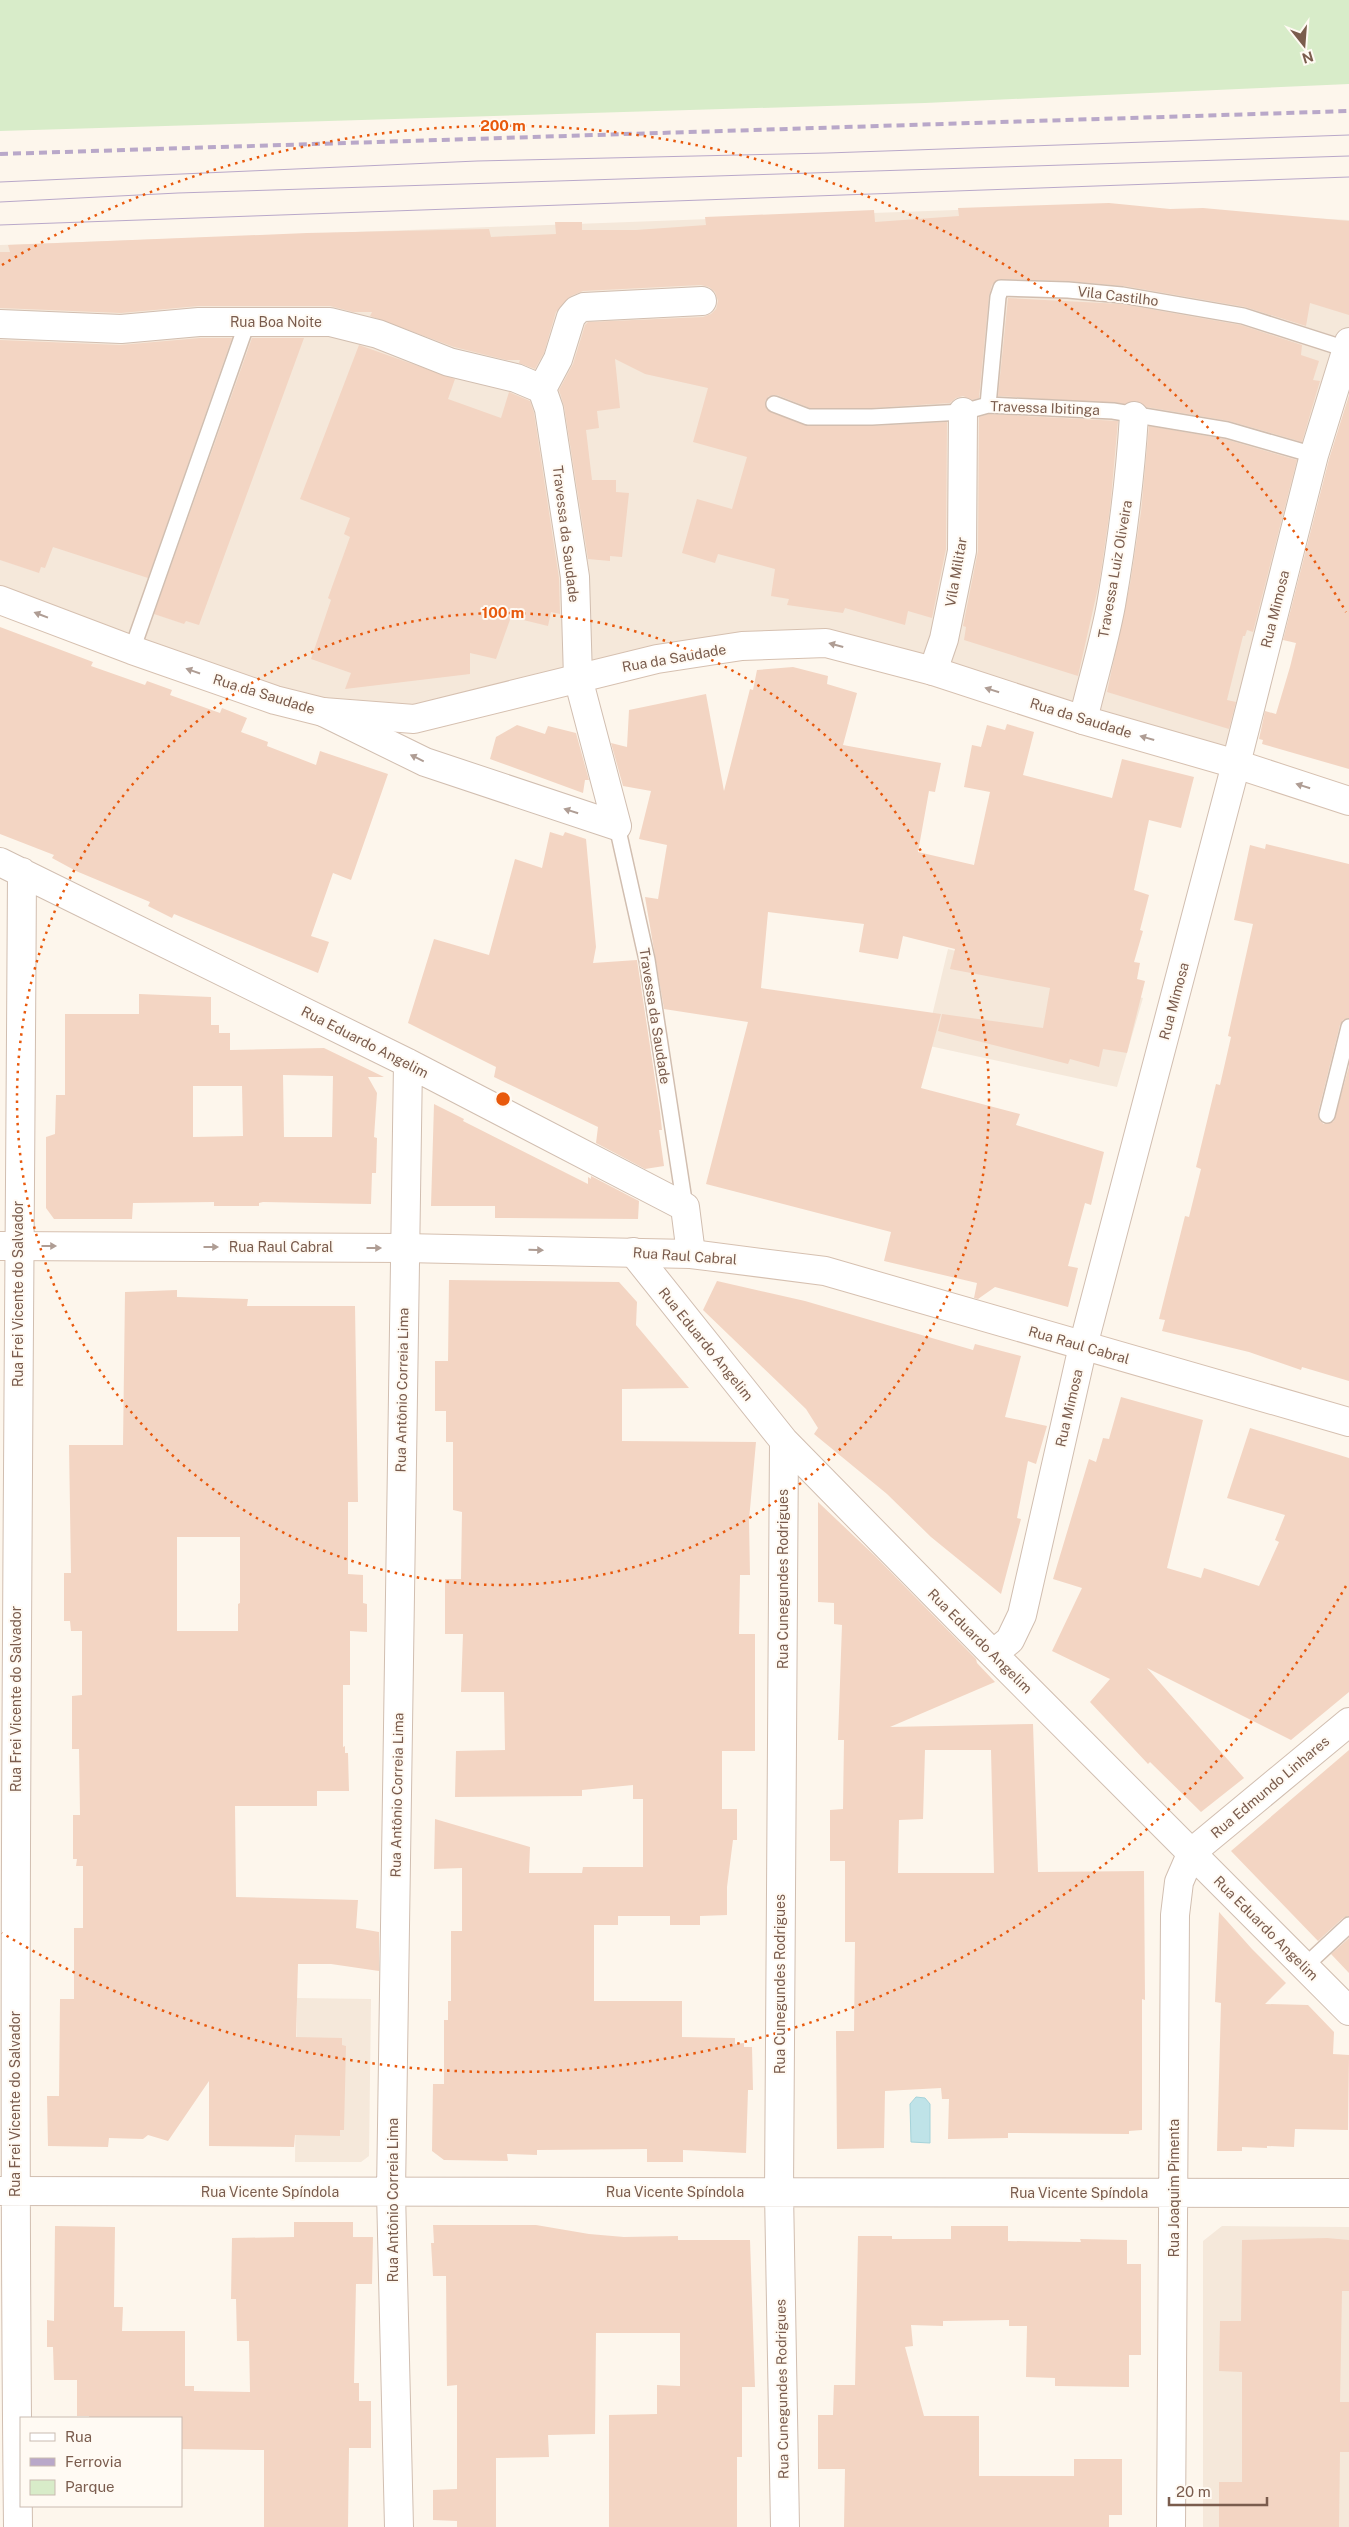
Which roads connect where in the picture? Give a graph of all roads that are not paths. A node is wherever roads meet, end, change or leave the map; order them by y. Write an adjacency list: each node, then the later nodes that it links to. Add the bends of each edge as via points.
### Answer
1 (702, 301): 5 (street, via 577,310 571,316 558,359)
2 (247, 323): 3 (street, Rua Boa Noite, via 199,322 121,329); 5 (street, Rua Boa Noite, via 330,322 378,334 449,362 516,378); 11 (lane)
3 (0, 324)
4 (1347, 346): 7 (lane, Vila Castilho, via 1243,316 1122,295 1001,288); 9 (street, Rua Mimosa)
5 (542, 389): 13 (street, Travessa da Saudade, via 549,409 575,577)
6 (774, 404): 7 (lane, Travessa Ibitinga, via 808,417 872,417)
7 (975, 408): 8 (lane, Travessa Ibitinga, via 1112,411); 12 (street, Vila Militar, via 962,551 944,639)
8 (1134, 416): 9 (lane, Travessa Ibitinga, via 1227,430); 15 (street, Travessa Luiz Oliveira, via 1130,482 1117,570)
9 (1314, 455): 16 (street, Rua Mimosa)
10 (0, 600): 11 (street, Rua da Saudade, one-way to 10)
11 (132, 650): 14 (street, Rua da Saudade, one-way to 11, via 275,700)
12 (933, 671): 13 (street, Rua da Saudade, one-way to 13, via 826,643 742,646 657,659); 15 (street, Rua da Saudade, one-way to 12)
13 (578, 678): 14 (street, Rua da Saudade, via 414,719); 18 (street, Travessa da Saudade)
14 (323, 712): 18 (street, one-way to 14, via 425,762)
15 (1083, 720): 16 (street, Rua da Saudade, one-way to 15)
16 (1236, 764): 17 (street, Rua da Saudade, one-way to 16); 28 (street, Rua Mimosa)
17 (1349, 801)
18 (617, 826): 23 (lane, Travessa da Saudade, via 647,960)
19 (11, 867): 21 (street, Rua Eduardo Angelim); 24 (street, Rua Frei Vicente do Salvador)
20 (1349, 1027): 22 (lane)
21 (408, 1063): 23 (street, Rua Eduardo Angelim); 25 (street, Rua Antônio Correia Lima)
22 (1327, 1115)
23 (685, 1207): 27 (street)
24 (9, 1246): 25 (street, Rua Raul Cabral, one-way to 25); 37 (street, Rua Frei Vicente do Salvador)
25 (404, 1248): 26 (street, Rua Raul Cabral, one-way to 26); 38 (street, Rua Antônio Correia Lima)
26 (632, 1252): 27 (street, Rua Raul Cabral); 30 (street, Rua Eduardo Angelim)
27 (691, 1254): 28 (street, Rua Raul Cabral, via 825,1271)
28 (1083, 1346): 29 (street, Rua Raul Cabral); 31 (street, Rua Mimosa, via 1022,1615 1010,1640)
29 (1349, 1422)
30 (784, 1441): 31 (street, Rua Eduardo Angelim); 39 (street, Rua Cunegundes Rodrigues)
31 (993, 1654): 33 (street, Rua Eduardo Angelim)
32 (1349, 1722): 33 (street, Rua Edmundo Linhares)
33 (1192, 1852): 35 (street, Rua Eduardo Angelim); 40 (street, Rua Joaquim Pimenta, via 1179,1882 1175,1915)
34 (1349, 1925): 35 (lane)
35 (1305, 1966): 36 (street, Rua Eduardo Angelim)
36 (1349, 2011)
37 (7, 2191): 38 (street, Rua Vicente Spíndola); 42 (street, Rua Frei Vicente do Salvador)
38 (391, 2192): 39 (street, Rua Vicente Spíndola); 43 (street, Rua Antônio Correia Lima)
39 (779, 2192): 40 (street, Rua Vicente Spíndola); 44 (street, Rua Cunegundes Rodrigues)
40 (1174, 2193): 41 (street, Rua Vicente Spíndola); 45 (street, Rua Joaquim Pimenta)
41 (1349, 2193)
42 (18, 2527)
43 (399, 2527)
44 (785, 2527)
45 (1171, 2527)

